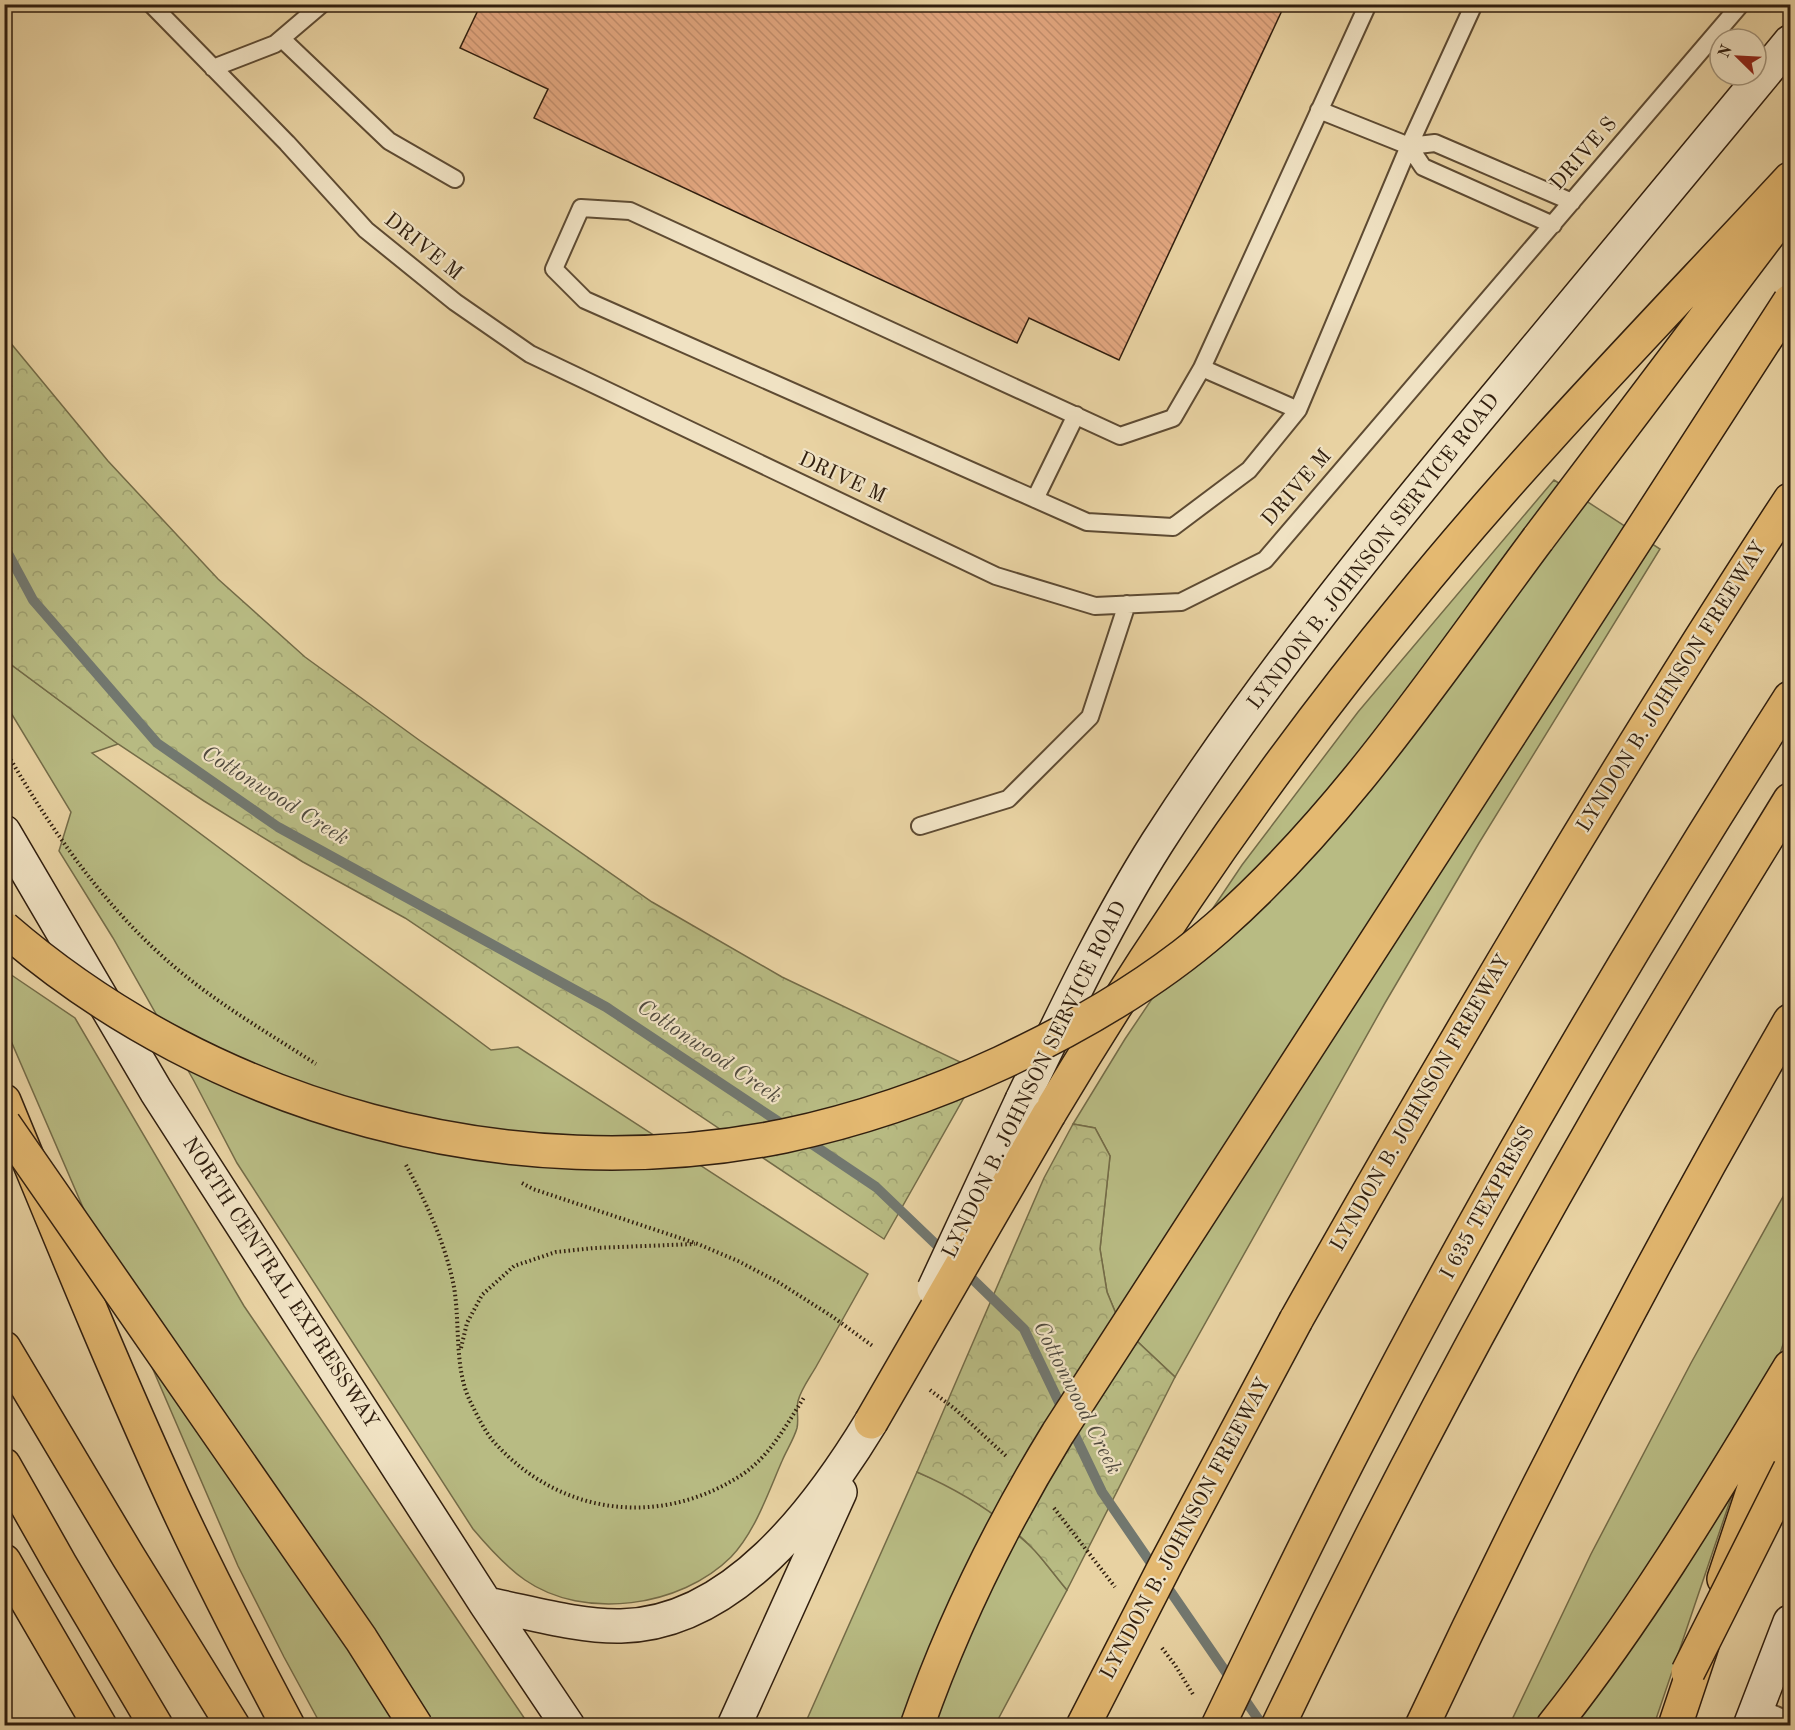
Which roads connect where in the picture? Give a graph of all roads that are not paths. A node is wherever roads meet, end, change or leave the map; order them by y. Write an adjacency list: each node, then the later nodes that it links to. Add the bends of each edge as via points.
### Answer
1 (151, 4): 8 (lane, DRIVE M)
2 (322, 4): 6 (lane)
3 (1368, 4): 9 (lane)
4 (1474, 4): 10 (lane)
5 (1741, 4): 13 (lane, DRIVE S)
6 (282, 39): 8 (lane); 12 (lane, via 389,141)
7 (1791, 42): 31 (main road, LYNDON B. JOHNSON SERVICE ROAD, via 1420,488 1263,689 1119,905 1090,959)
8 (213, 68): 23 (lane, DRIVE M, via 366,230 455,302 530,354 996,576 1095,606)
9 (1319, 110): 10 (lane); 18 (lane)
10 (1409, 146): 13 (lane, via 1435,143); 15 (lane, via 1424,167); 19 (lane)
11 (1791, 178): 31 (highway, via 1502,491 1394,617 1237,823 1105,1021)
12 (455, 179)
13 (1572, 202): 15 (lane, DRIVE S)
14 (1791, 205): 28 (highway, bridge, via 1373,759 1294,854 1216,928 1139,987 1061,1033 942,1089 826,1126 724,1145 631,1153 477,1143 384,1125 326,1108 199,1057 98,999)
15 (1553, 225): 17 (lane, DRIVE S)
16 (1791, 301): 54 (highway, bridge, via 1052,1442 1009,1515 974,1587)
17 (1460, 333): 23 (lane, DRIVE M, via 1265,560 1181,602)
18 (1202, 368): 19 (lane); 20 (lane, via 1173,418 1120,436)
19 (1298, 410): 21 (lane, via 1249,470 1173,527 1086,522)
20 (1076, 415): 21 (lane); 21 (lane, via 630,211 581,208 554,269 585,300)
21 (1035, 499)
22 (1791, 500): 55 (highway, LYNDON B. JOHNSON FREEWAY, bridge, via 1618,770 1418,1105 1296,1320)
23 (1127, 604): 26 (lane, via 1090,717 1008,799)
24 (1791, 698): 43 (highway, I 635 TEXPRESS, via 1683,868 1560,1076)
25 (1791, 800): 56 (highway, via 1594,1125 1466,1357)
26 (920, 826)
27 (4, 832): 40 (main road, NORTH CENTRAL EXPRESSWAY, via 156,1091)
28 (4, 928)
29 (1791, 1022): 57 (highway, via 1632,1305 1519,1523)
30 (4, 1101): 49 (highway, via 170,1490)
31 (1035, 1107): 36 (highway, bridge)
32 (4, 1124): 50 (highway, bridge, via 361,1639)
33 (4, 1348): 48 (highway)
34 (1791, 1367): 58 (highway, via 1648,1594)
35 (1791, 1387): 60 (highway)
36 (871, 1422): 40 (main road, via 825,1492 796,1525 750,1571 697,1608 671,1618 621,1626 595,1625); 41 (main road)
37 (4, 1465): 47 (highway)
38 (1791, 1469): 59 (highway, bridge)
39 (4, 1561): 46 (highway)
40 (486, 1604): 51 (main road, NORTH CENTRAL EXPRESSWAY)
41 (782, 1622): 52 (main road); 53 (main road)
42 (1787, 1644): 44 (main road)
43 (1207, 1715)
44 (1753, 1716): 45 (lane)
45 (1791, 1721)
46 (100, 1725)
47 (156, 1725)
48 (233, 1725)
49 (288, 1725)
50 (416, 1725)
51 (568, 1725)
52 (734, 1725)
53 (754, 1725)
54 (917, 1725)
55 (1083, 1725)
56 (1278, 1725)
57 (1422, 1725)
58 (1553, 1725)
59 (1662, 1725)
60 (1675, 1725)

